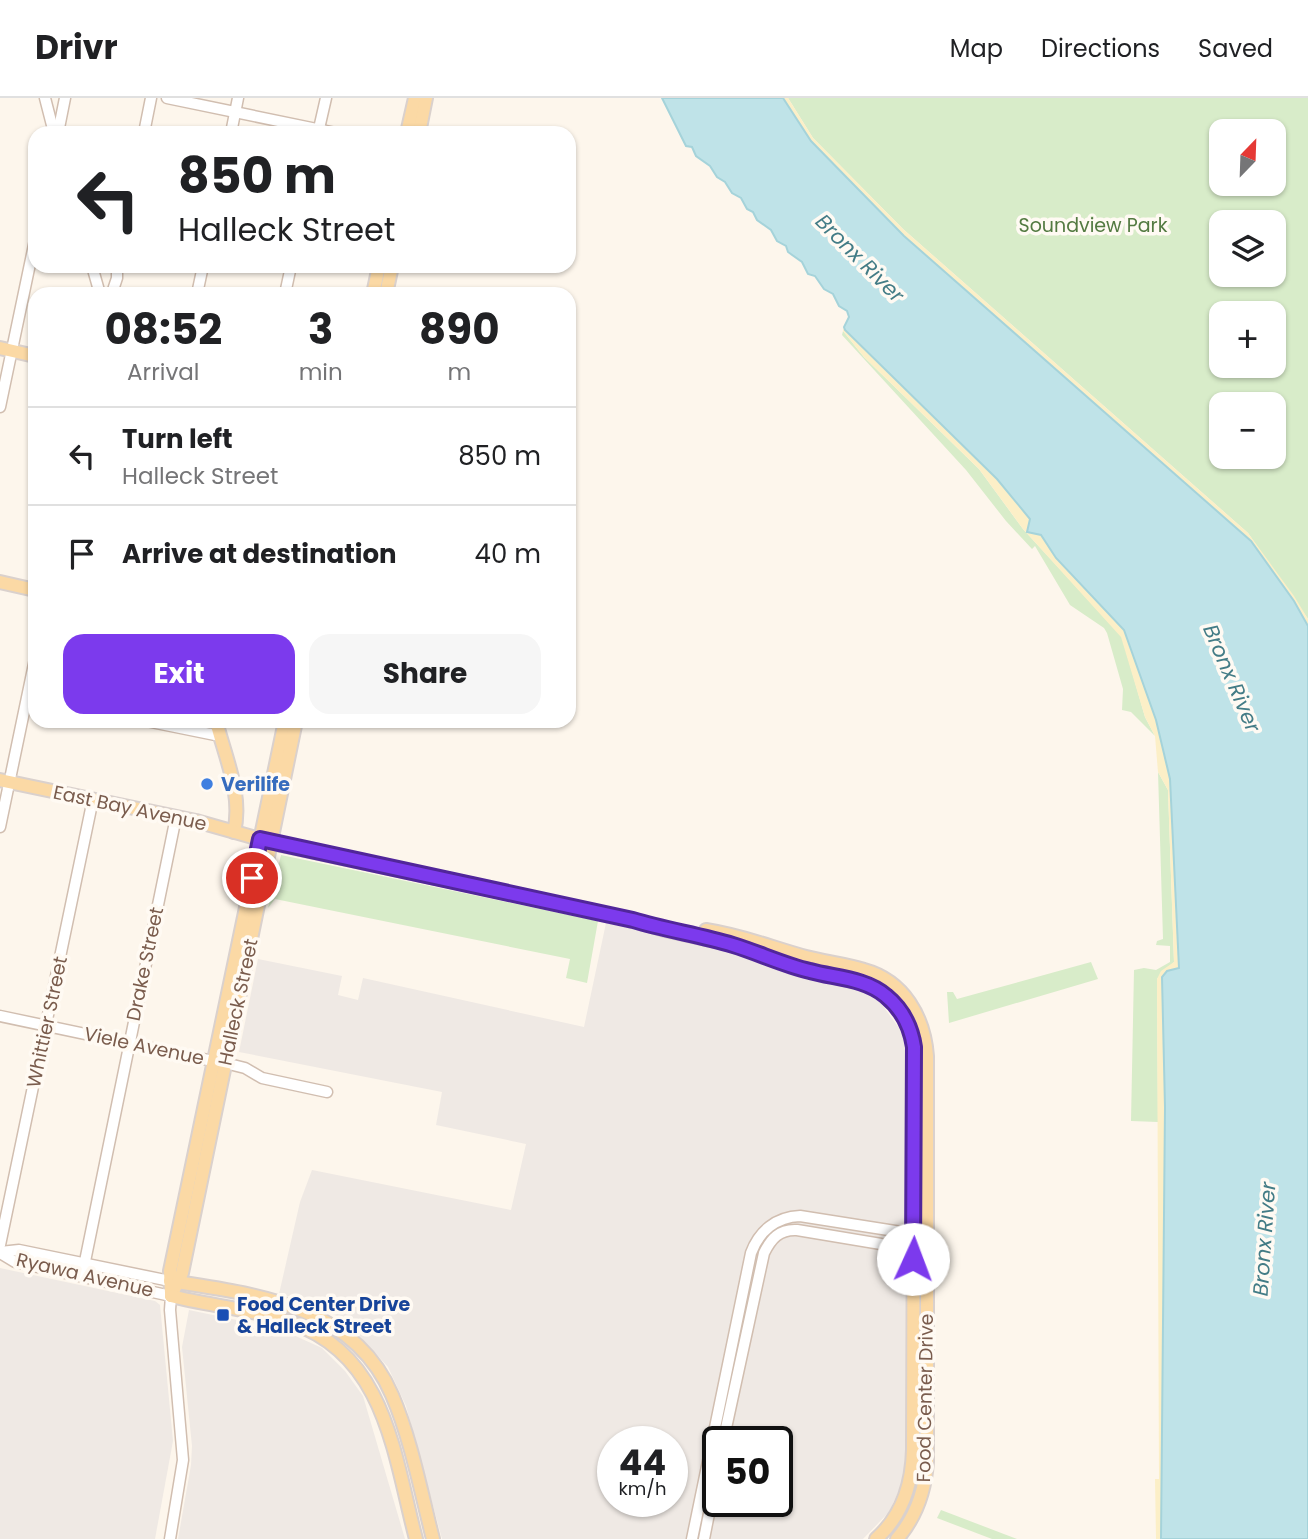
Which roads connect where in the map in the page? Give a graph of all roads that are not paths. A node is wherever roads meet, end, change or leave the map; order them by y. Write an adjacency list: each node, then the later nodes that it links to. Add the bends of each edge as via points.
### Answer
1 (45, 98): 10 (street)
2 (65, 98): 11 (street)
3 (151, 98): 12 (street)
4 (167, 98): 9 (street)
5 (238, 98): 9 (street)
6 (326, 98): 15 (street)
7 (415, 98): 16 (main road)
8 (426, 98): 17 (main road)
9 (235, 112): 13 (street); 14 (street)
10 (54, 126)
11 (58, 126)
12 (145, 126)
13 (232, 126)
14 (297, 126)
15 (320, 126)
16 (409, 126)
17 (420, 126)
18 (28, 267): 19 (street)
19 (6, 350): 20 (main road); 21 (street)
20 (28, 355)
21 (0, 407)
22 (0, 582): 23 (main road)
23 (28, 588)
24 (28, 707): 30 (street)
25 (181, 728): 29 (street)
26 (218, 728): 29 (main road)
27 (284, 728): 35 (main road, Halleck Street)
28 (294, 728): 35 (main road, Halleck Street)
29 (220, 736): 34 (main road, via 237,799)
30 (5, 781): 31 (main road, East Bay Avenue); 33 (street)
31 (93, 799): 32 (main road, East Bay Avenue); 38 (street, Whittier Street)
32 (176, 817): 34 (main road, East Bay Avenue); 39 (street, Drake Street)
33 (0, 827)
34 (234, 832): 35 (main road, East Bay Avenue)
35 (266, 841): 36 (main road, Food Center Drive); 40 (main road, Halleck Street)
36 (633, 920): 42 (main road, Food Center Drive, via 726,943 880,991 899,1009 911,1031); 43 (main road, Food Center Drive, via 757,940 809,958 866,970 894,985 915,1010 926,1038)
37 (0, 1016): 38 (street, Viele Avenue)
38 (46, 1025): 39 (street, Viele Avenue); 46 (street, Whittier Street)
39 (129, 1042): 40 (street, Viele Avenue); 48 (street, Drake Street)
40 (219, 1062): 41 (street, Viele Avenue, via 262,1078); 50 (main road, Halleck Street, via 182,1273)
41 (327, 1092)
42 (915, 1094): 43 (main road); 45 (main road, Food Center Drive)
43 (928, 1175): 44 (main road, Food Center Drive)
44 (927, 1238): 45 (street); 62 (main road, Food Center Drive, via 927,1472 918,1505)
45 (914, 1240): 52 (street, via 881,1244 796,1230 775,1236 764,1253); 59 (street, via 800,1216 782,1219 759,1236 751,1253); 61 (main road, Food Center Drive, via 912,1475 900,1508)
46 (0, 1245)
47 (0, 1252): 48 (street, Ryawa Avenue, via 19,1250); 49 (street, Ryawa Avenue, via 15,1262)
48 (84, 1264): 49 (street, Drake Street); 50 (street, Ryawa Avenue)
49 (82, 1276): 51 (street, Ryawa Avenue)
50 (174, 1281): 51 (main road, Halleck Street); 53 (main road, via 299,1308 348,1336 368,1356 391,1392)
51 (171, 1296): 55 (street, via 183,1460); 56 (main road, via 293,1323 347,1357 381,1410)
52 (726, 1426)
53 (418, 1482): 57 (main road); 58 (main road)
54 (708, 1517): 60 (street)
55 (170, 1539)
56 (416, 1539)
57 (425, 1539)
58 (433, 1539)
59 (692, 1539)
60 (704, 1539)
61 (876, 1539)
62 (897, 1539)

